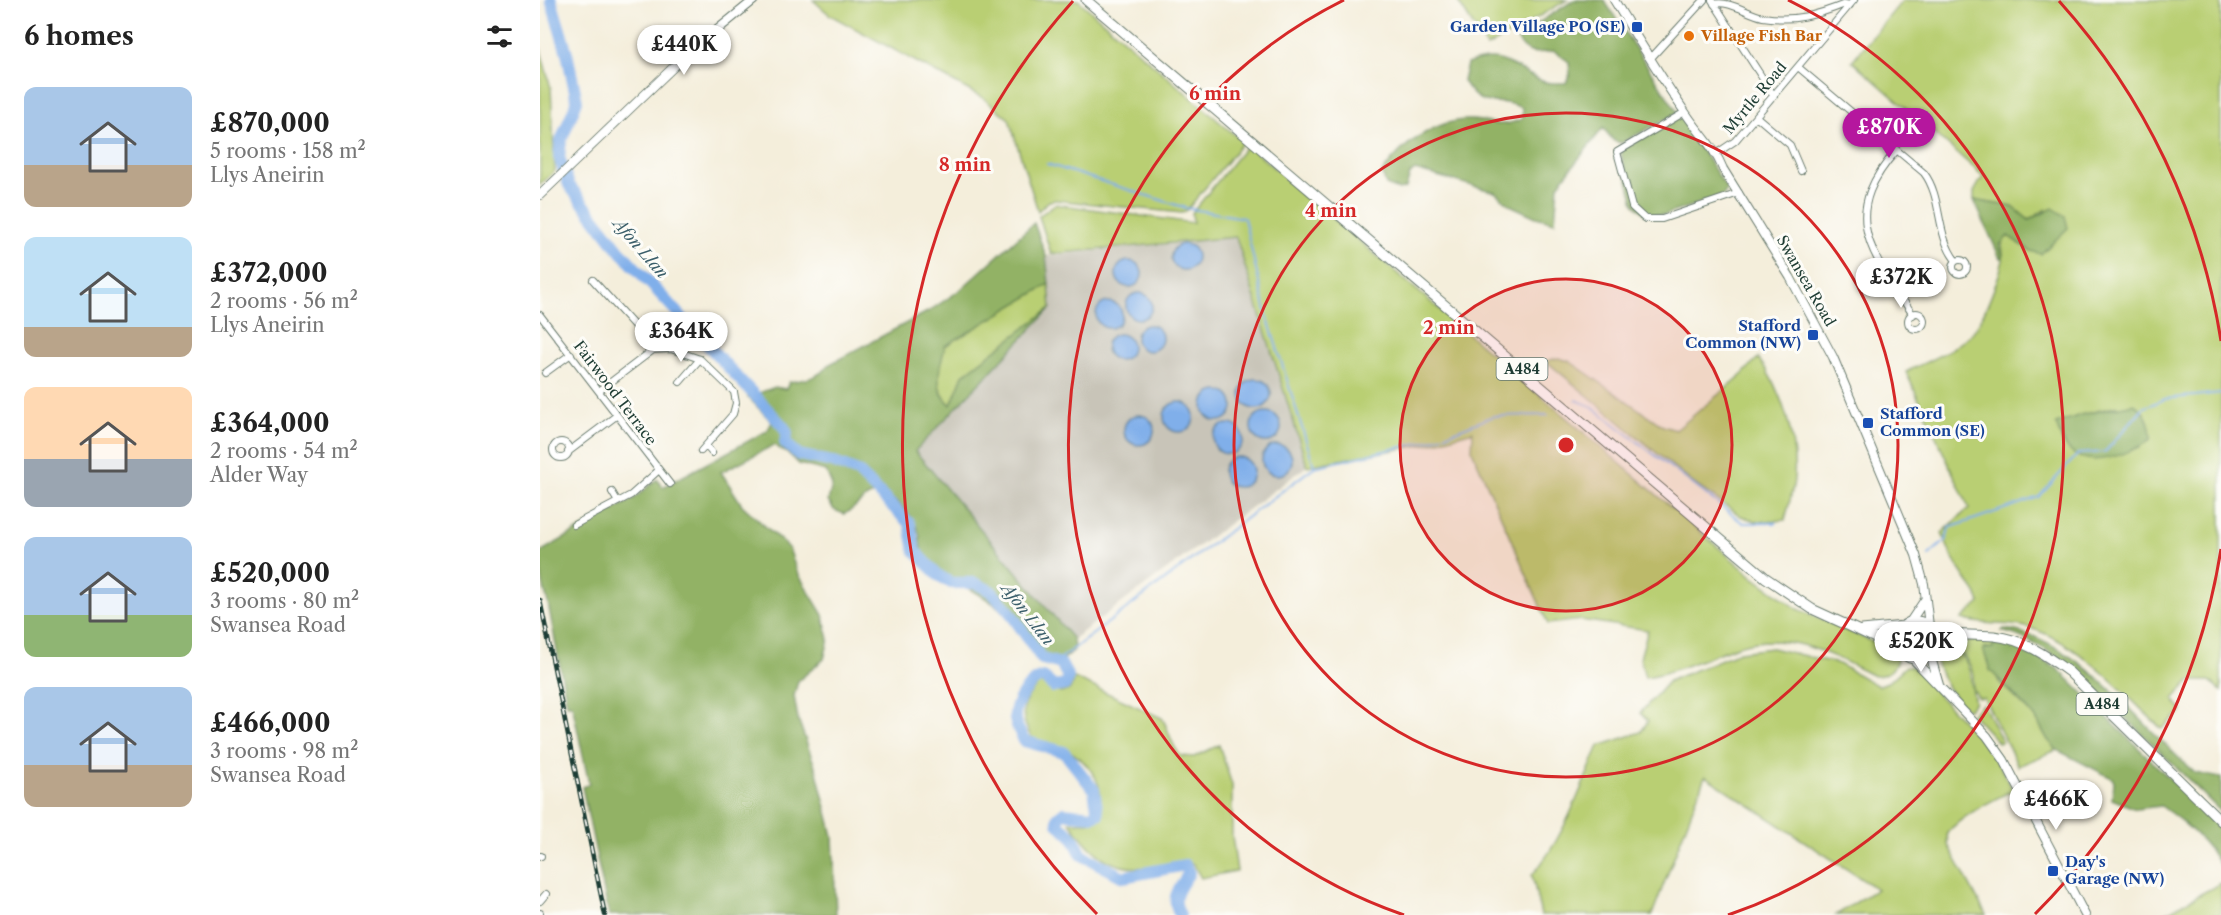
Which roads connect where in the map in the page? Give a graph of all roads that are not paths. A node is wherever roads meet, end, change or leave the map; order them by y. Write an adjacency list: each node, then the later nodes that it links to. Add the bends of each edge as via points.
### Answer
1 (754, 0): 16 (main road, via 685,56)
2 (1086, 0): 38 (main road, A484, via 1766,578 1812,609)
3 (1614, 0): 7 (main road, Swansea Road)
4 (1704, 0): 7 (street)
5 (1713, 2): 6 (street, via 1764,17 1797,19); 9 (street)
6 (1852, 2): 8 (street, Myrtle Road)
7 (1651, 58): 10 (main road, Swansea Road)
8 (1798, 67): 9 (street, Myrtle Road); 12 (street)
9 (1774, 96): 11 (street, Myrtle Road)
10 (1685, 112): 13 (main road, Swansea Road); 15 (street, via 1617,152 1632,207 1645,219 1662,219)
11 (1757, 117): 13 (street, Myrtle Road, via 1732,144); 14 (street, via 1790,145)
12 (1897, 150): 17 (street, via 1930,183 1943,239); 20 (street, via 1868,198 1865,225 1872,251)
13 (1717, 153): 15 (main road, Swansea Road)
14 (1801, 171)
15 (1738, 193): 35 (main road, Swansea Road, via 1833,357 1916,555)
16 (540, 195)
17 (1956, 261)
18 (593, 280): 21 (street, via 596,289)
19 (540, 315): 22 (street, Fairwood Terrace)
20 (1912, 315)
21 (653, 350): 23 (street, via 679,351); 26 (street)
22 (571, 354): 24 (street); 26 (street, Fairwood Terrace)
23 (700, 359): 25 (street); 29 (street, via 734,392 736,403 733,414 703,448)
24 (545, 373)
25 (680, 382)
26 (598, 391): 27 (street, Fairwood Terrace)
27 (616, 416): 28 (street); 30 (street, Fairwood Terrace)
28 (568, 452)
29 (712, 453)
30 (659, 470): 31 (street, Fairwood Terrace); 33 (street, via 632,495)
31 (670, 484)
32 (612, 492): 33 (street)
33 (618, 502): 34 (street)
34 (574, 525)
35 (1924, 601): 36 (main road); 37 (main road, Swansea Road)
36 (1907, 624): 37 (main road, A484, via 1917,621); 38 (main road, A484); 40 (main road, via 1897,639)
37 (1931, 629): 39 (main road, A484); 41 (main road)
38 (1862, 630): 40 (main road, A484, via 1869,637)
39 (1961, 637): 41 (main road, A484); 44 (main road, A484, via 2000,637 2021,643 2069,672)
40 (1899, 649): 42 (main road, A484)
41 (1933, 650): 42 (main road, A484, via 1921,659); 43 (main road)
42 (1913, 659): 43 (main road)
43 (1939, 686): 47 (main road, via 1987,736 2004,760)
44 (2221, 821)
45 (546, 894): 46 (street)
46 (540, 901)
47 (2085, 915)

